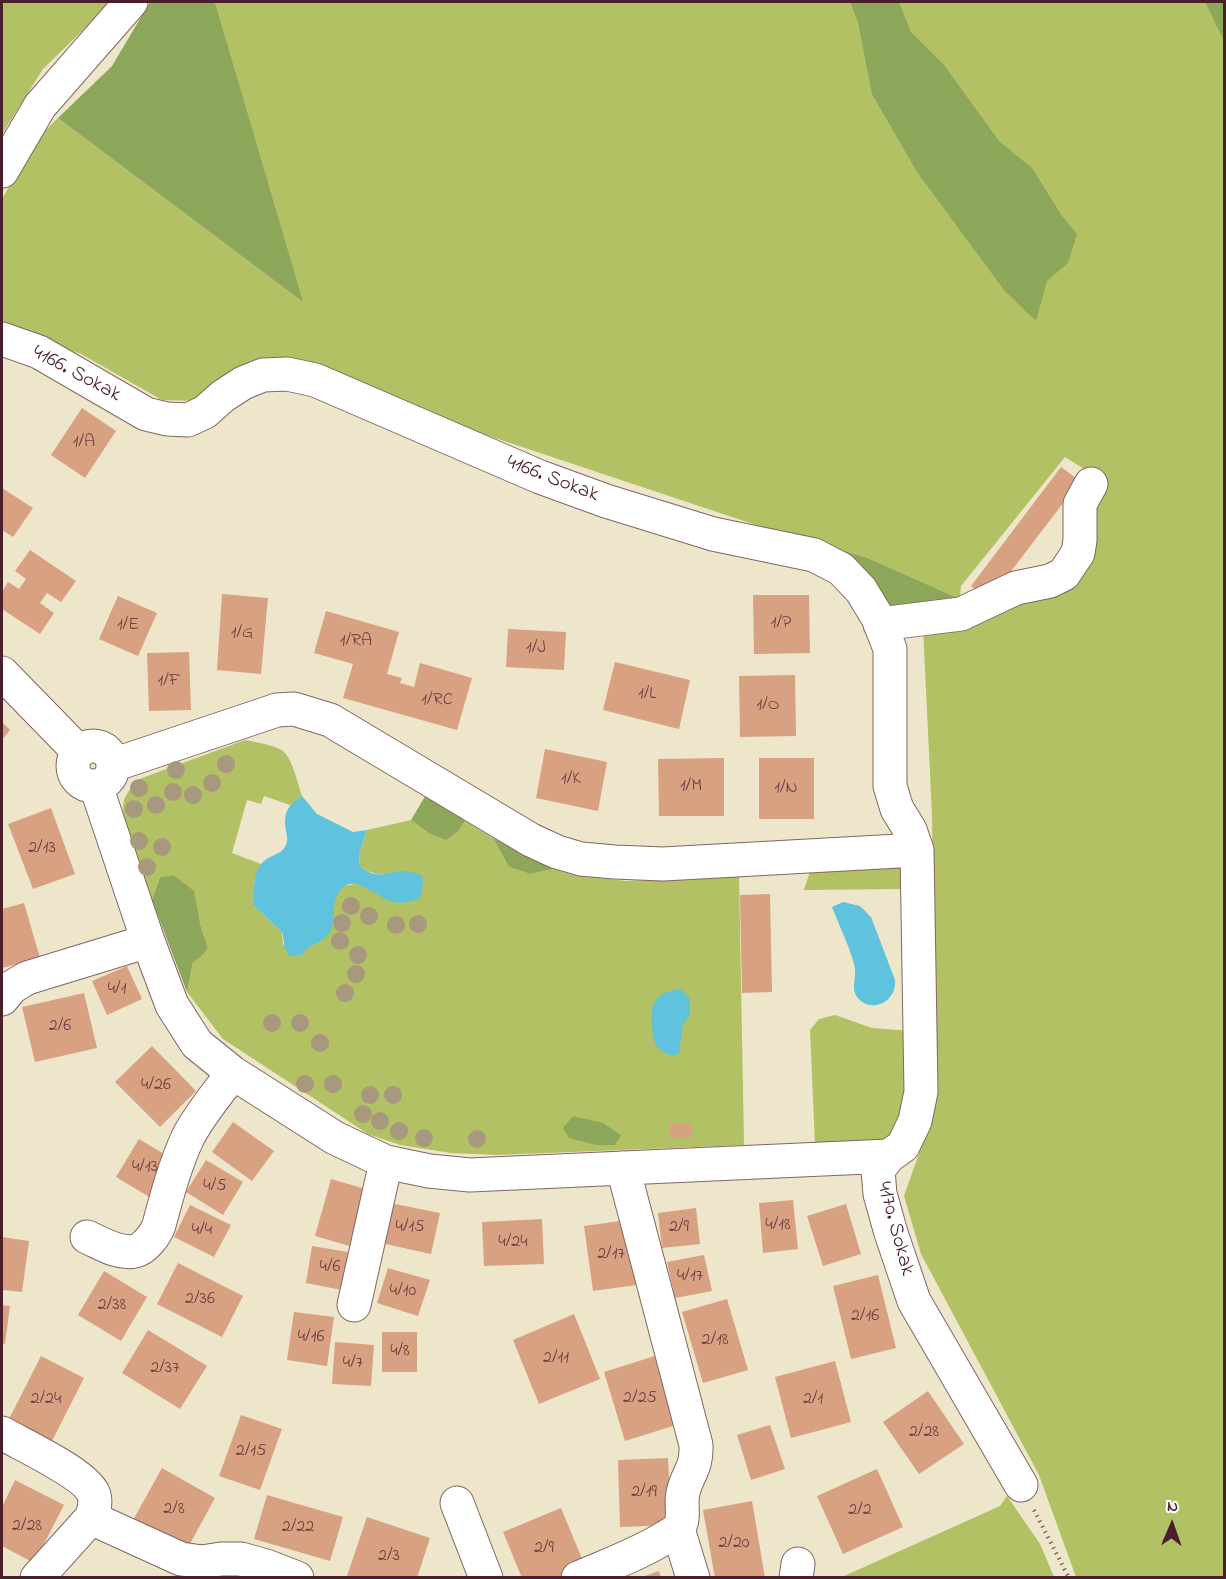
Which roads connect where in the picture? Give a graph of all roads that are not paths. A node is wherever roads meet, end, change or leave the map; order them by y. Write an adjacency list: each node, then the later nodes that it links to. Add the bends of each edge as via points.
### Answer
1 (131, 2): 2 (street, via 40,106)
2 (2, 171)
3 (2, 339): 5 (street, 4166. Sokak, via 39,352 146,414 167,419 188,420 243,383 263,375 287,374 315,380 540,477 606,501 713,534 814,555 841,569 861,590)
4 (1091, 484): 5 (street, via 1080,504 1078,553 1064,574 1016,588 961,614)
5 (880, 624): 8 (street, 4166. Sokak, via 890,649 890,786)
6 (2, 674): 7 (street, via 79,752 98,747 108,754)
7 (105, 776): 8 (street, via 277,710 294,709 330,720 531,840 581,859 663,864); 9 (street)
8 (916, 850): 12 (street, 4170. Sokak, via 921,1092 915,1121 903,1146)
9 (148, 941): 10 (street, via 27,978); 11 (street, via 172,1005 197,1044)
10 (2, 999)
11 (233, 1073): 13 (street, via 335,1138); 15 (street, via 189,1136 157,1231 148,1242 136,1251 122,1251)
12 (889, 1156): 14 (street); 18 (street, 4170. Sokak, via 878,1170 880,1194 914,1301)
13 (386, 1162): 14 (street, via 429,1172 470,1175); 16 (street)
14 (623, 1168): 21 (street, via 696,1445 694,1470 682,1495 683,1514)
15 (87, 1237)
16 (354, 1305)
17 (2, 1433): 20 (street, via 82,1478 94,1495)
18 (1021, 1485)
19 (457, 1503): 24 (street)
20 (92, 1518): 22 (street); 23 (street, via 181,1560 241,1559)
21 (678, 1529): 25 (street, via 650,1547); 26 (street)
22 (38, 1578)
23 (297, 1578)
24 (486, 1578)
25 (578, 1578)
26 (693, 1578)

